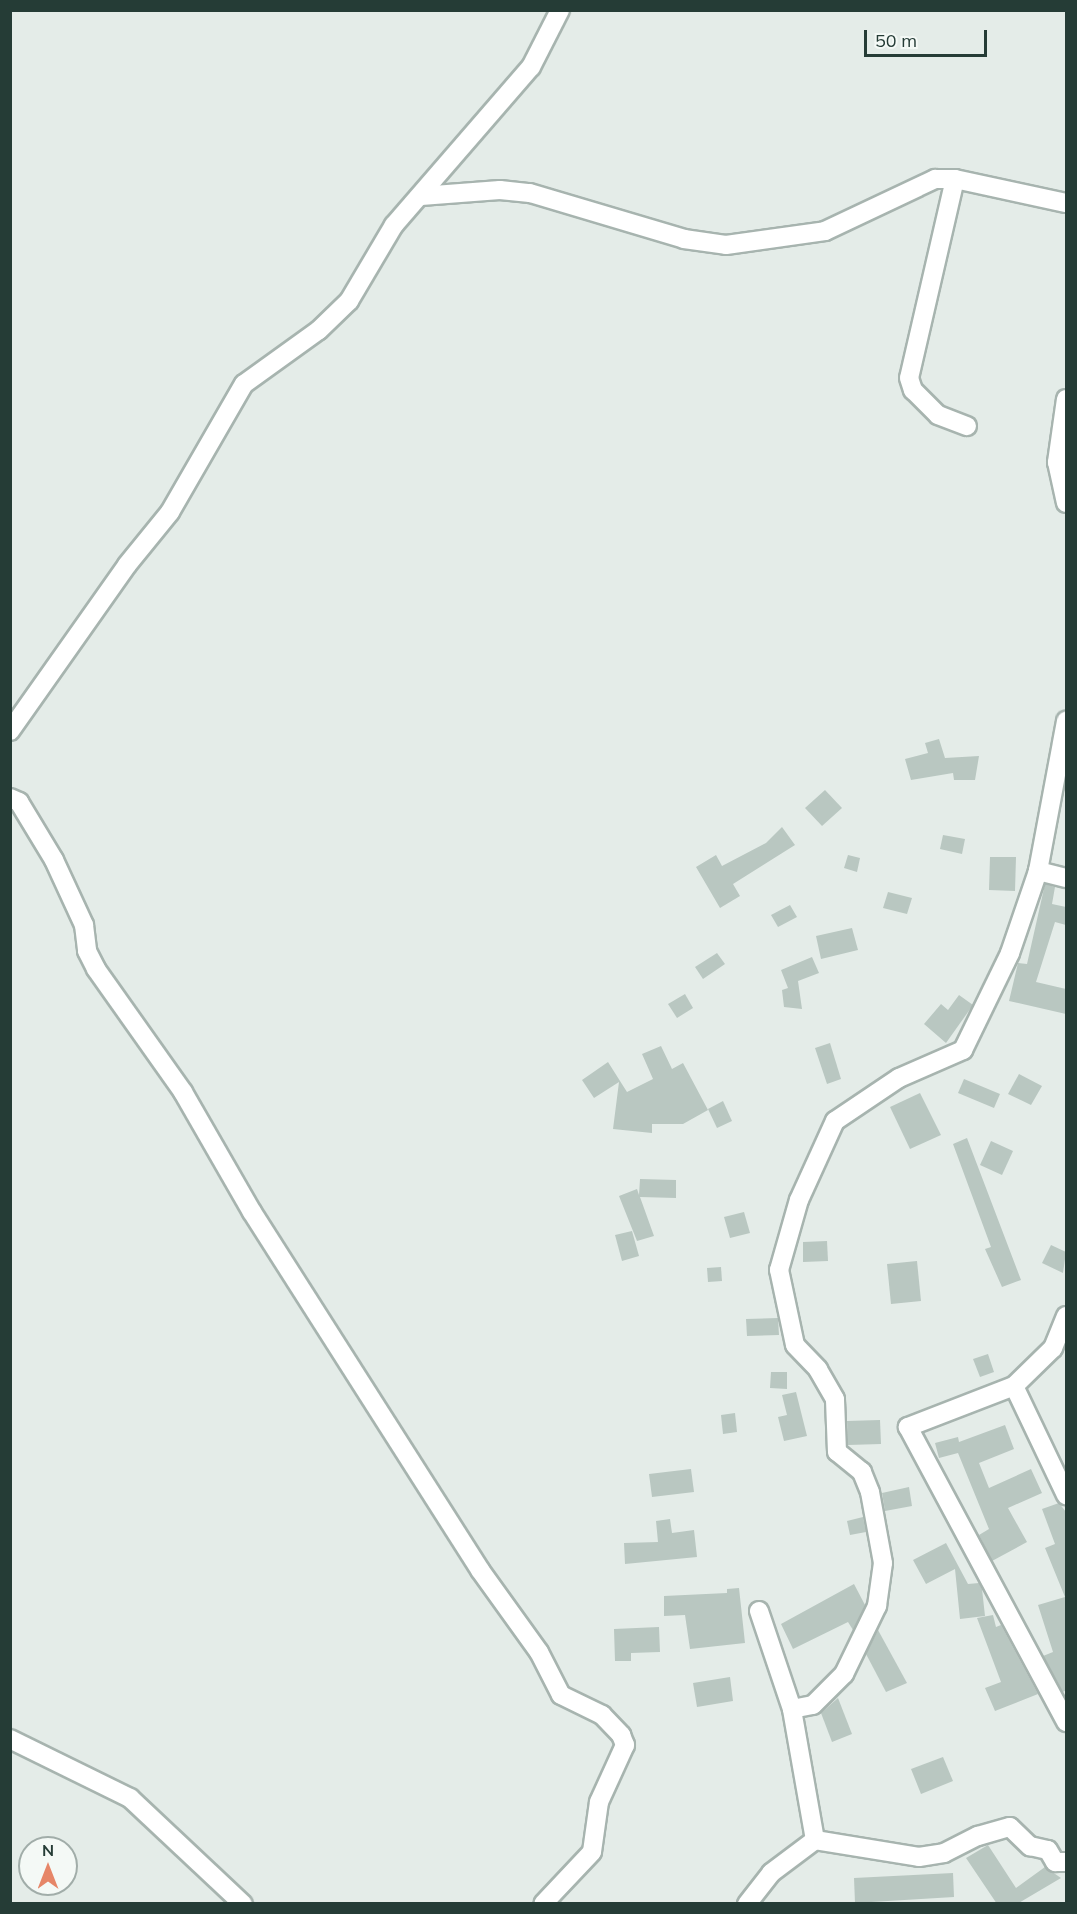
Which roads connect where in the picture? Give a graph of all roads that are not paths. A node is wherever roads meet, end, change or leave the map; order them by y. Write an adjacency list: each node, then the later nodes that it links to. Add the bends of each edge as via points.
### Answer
1 (560, 10): 3 (street, via 531,67 491,108)
2 (955, 179): 3 (street, via 919,184 808,236 726,245 684,239 530,193 500,189); 4 (street); 6 (street, via 909,378 913,390 938,415)
3 (421, 196): 9 (street, via 394,225 349,301 319,330 244,384 170,512 127,564)
4 (1066, 203)
5 (1066, 399): 7 (street, via 1057,462)
6 (967, 426)
7 (1066, 503)
8 (1066, 721): 11 (street)
9 (10, 731)
10 (10, 798): 23 (street, via 19,802 54,860 84,924 96,969 183,1092 252,1212 381,1408 480,1570 538,1652 561,1695 602,1715 621,1735 625,1745 599,1802 592,1852)
11 (1038, 872): 12 (street); 17 (street, via 1010,953 963,1050 899,1078 835,1121 796,1210 779,1270 792,1337 835,1399 835,1445 862,1472 880,1526 883,1563 877,1606 844,1674 813,1705)
12 (1066, 878)
13 (1066, 1316): 14 (street, via 1053,1348)
14 (1014, 1386): 15 (street); 18 (street, via 908,1427)
15 (1066, 1495)
16 (759, 1611): 17 (street)
17 (792, 1709): 20 (street)
18 (1066, 1722)
19 (10, 1739): 22 (street, via 130,1798)
20 (815, 1840): 21 (street, via 919,1857 944,1853 978,1836 1011,1827 1030,1845 1048,1850 1055,1862); 24 (street, via 771,1873)
21 (1066, 1862)
22 (243, 1904)
23 (543, 1904)
24 (747, 1904)

